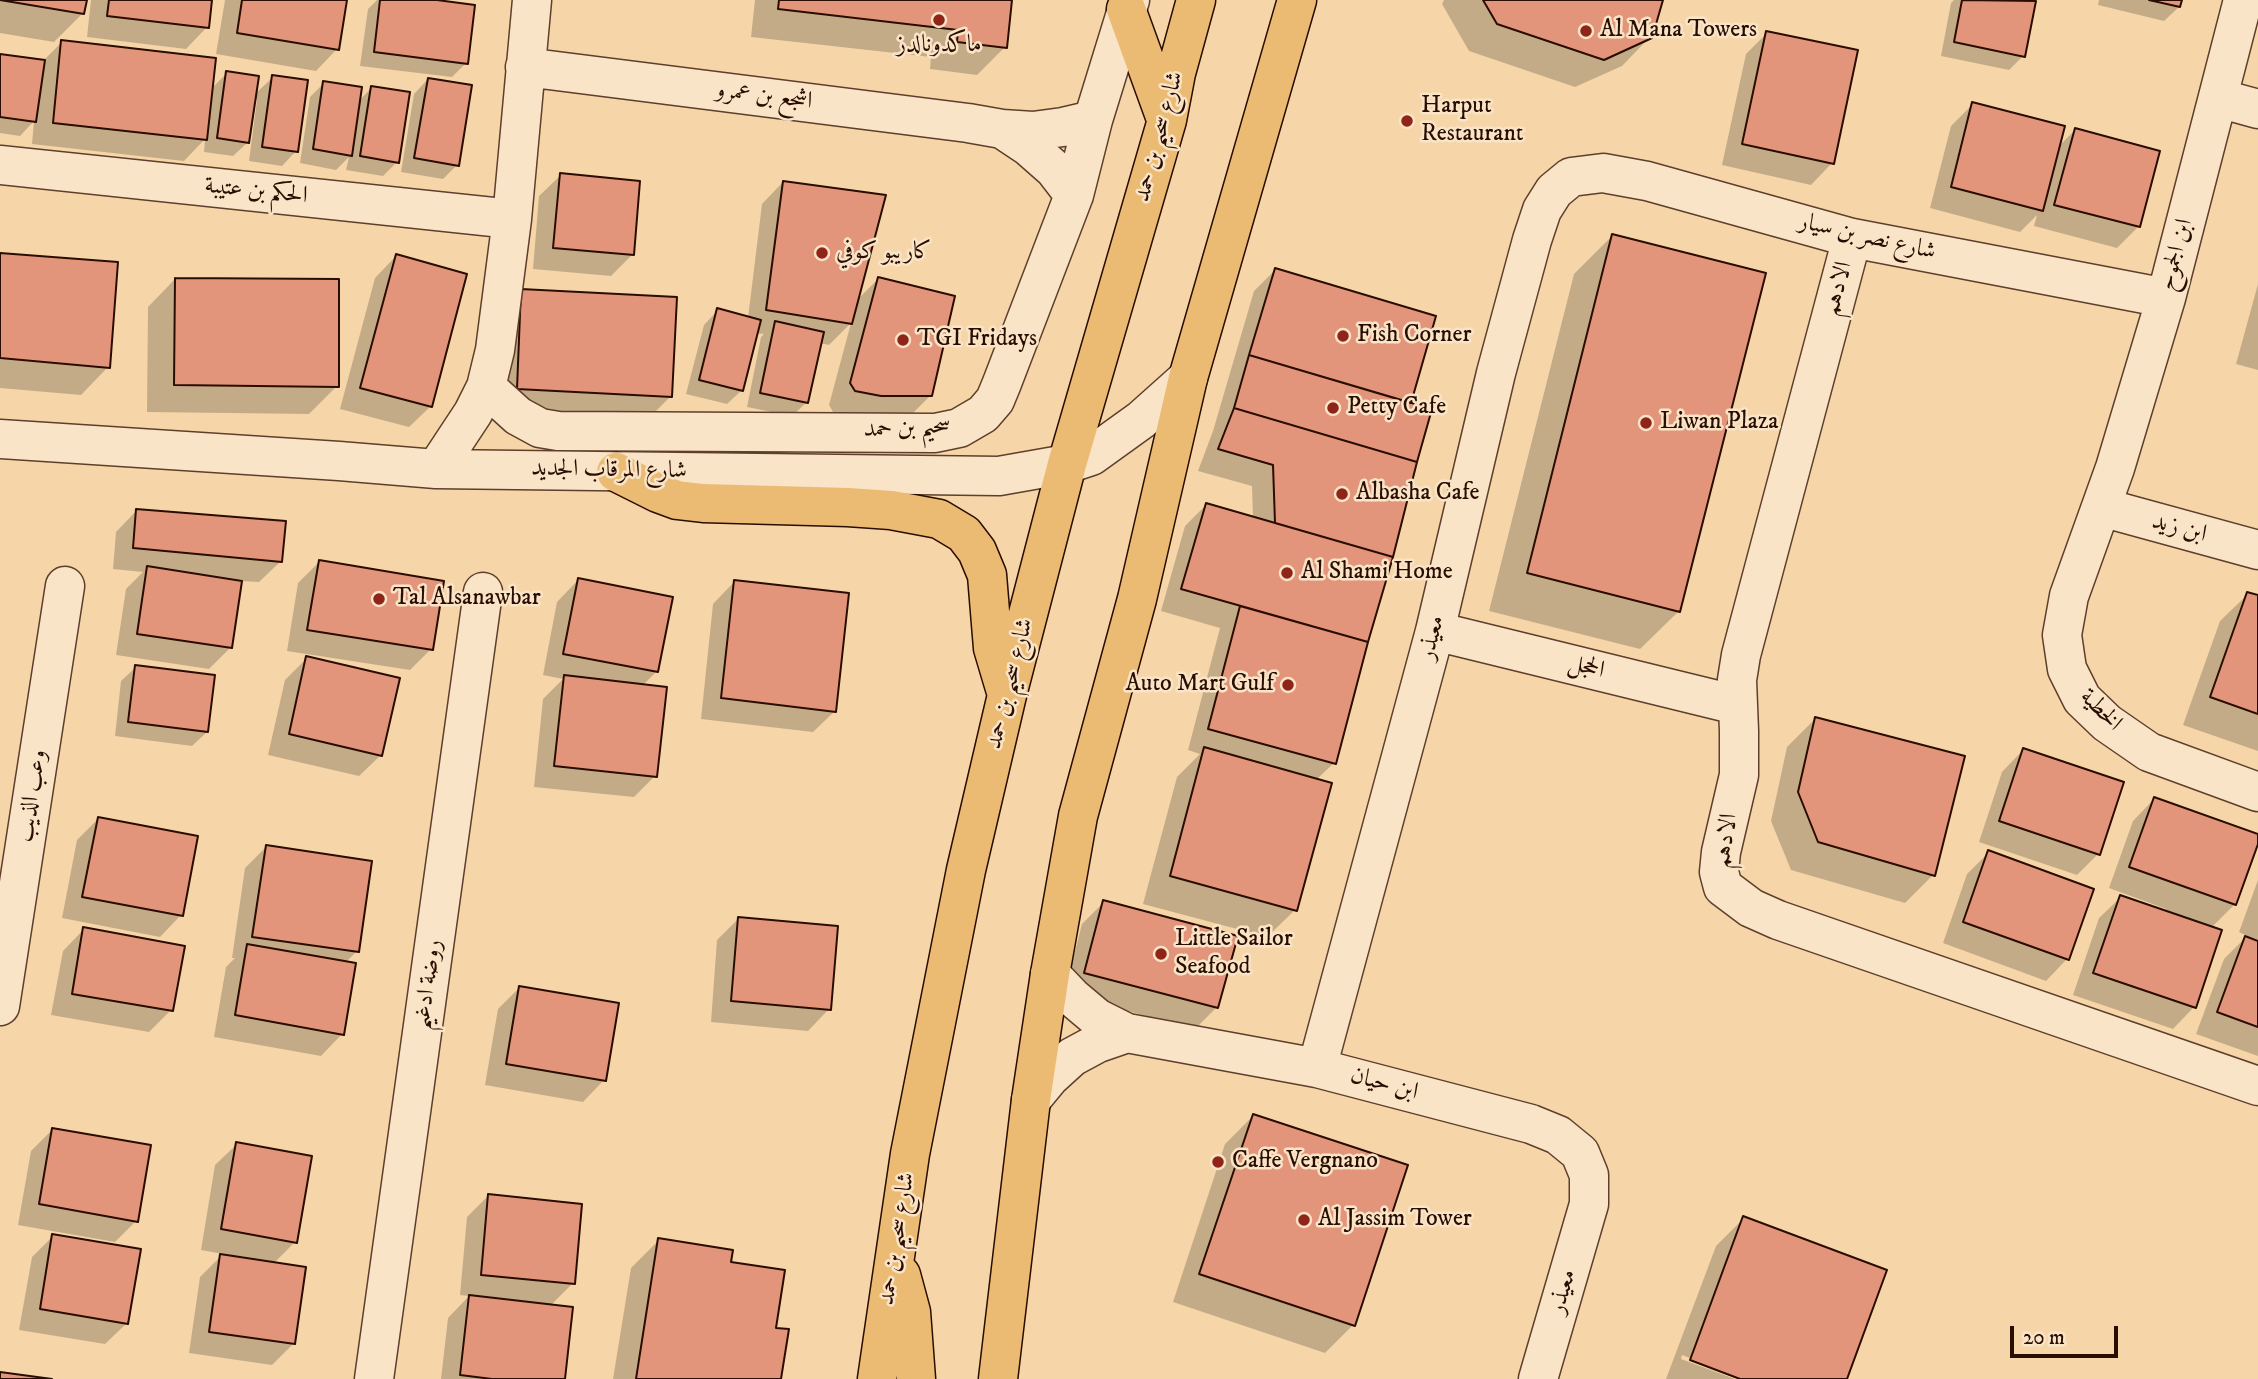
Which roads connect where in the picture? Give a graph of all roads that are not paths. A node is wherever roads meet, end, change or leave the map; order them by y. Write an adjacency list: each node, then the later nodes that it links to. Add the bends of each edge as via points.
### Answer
1 (532, 0): 6 (street)
2 (1196, 0): 10 (highway, شارع سحيم بن حمد)
3 (2243, 0): 7 (street, ابن الجموح)
4 (1296, 1): 18 (highway)
5 (1128, 5): 9 (street, سحيم بن حمد); 10 (highway)
6 (525, 68): 11 (street, اشجع بن عمرو); 15 (street)
7 (2218, 99): 8 (street); 17 (street, ابن الجموح)
8 (2258, 109)
9 (1093, 120): 11 (street, اشجع بن عمرو, via 1043,130); 14 (street, سحيم بن حمد)
10 (1167, 120): 21 (highway, شارع سحيم بن حمد)
11 (1002, 130): 14 (street, اشجع بن عمرو, via 1054,169)
12 (0, 165): 15 (street, الحكم بن عتيبة)
13 (1571, 177): 16 (street, شارع نصر بن سيار, via 1602,173 1647,181); 28 (street, معيذر, via 1554,191 1542,210 1532,240)
14 (1074, 195): 19 (street, سحيم بن حمد, via 995,400 983,414 959,428 935,433 558,431 540,428 518,416)
15 (512, 219): 19 (street)
16 (1852, 238): 17 (street, شارع نصر بن سيار); 30 (street, الادهم, via 1741,655)
17 (2166, 298): 24 (street, ابن الجموح)
18 (1188, 378): 21 (street, شارع المرقاب الجديد, via 1116,439 1091,456); 32 (highway, via 1137,599 1078,816)
19 (486, 387): 22 (street)
20 (0, 439): 22 (street, شارع المرقاب الجديد)
21 (1067, 464): 23 (street, شارع المرقاب الجديد, via 999,476); 29 (highway, شارع سحيم بن حمد)
22 (436, 469): 23 (street, شارع المرقاب الجديد)
23 (616, 472): 29 (highway, via 677,500 891,510 939,519 964,534 987,575 993,649)
24 (2101, 508): 25 (street, ابن زيد); 31 (street, الخطية, via 2069,596 2062,635 2067,669 2082,699 2149,752)
25 (2258, 550)
26 (65, 586): 33 (street, وعب الذيب)
27 (484, 592): 40 (street, روضة ادغيم)
28 (1435, 631): 30 (street, الحجل); 35 (street, معيذر)
29 (1007, 695): 39 (highway, شارع سحيم بن حمد, via 966,870)
30 (1737, 705): 36 (street, الادهم, via 1739,775 1719,872 1723,887 1751,908)
31 (2258, 792)
32 (1050, 974): 34 (street, ابن حيان, via 1097,1018); 37 (highway)
33 (0, 1006)
34 (1126, 1033): 35 (street, ابن حيان); 37 (street, via 1072,1057)
35 (1317, 1068): 38 (street, ابن حيان, via 1559,1135 1580,1153 1589,1175)
36 (2258, 1086)
37 (1031, 1100): 43 (highway)
38 (1589, 1204): 44 (street, معيذر)
39 (895, 1252): 41 (highway, شارع سحيم بن حمد); 42 (highway, via 911,1312)
40 (374, 1379)
41 (877, 1379)
42 (916, 1379)
43 (998, 1379)
44 (1538, 1379)

